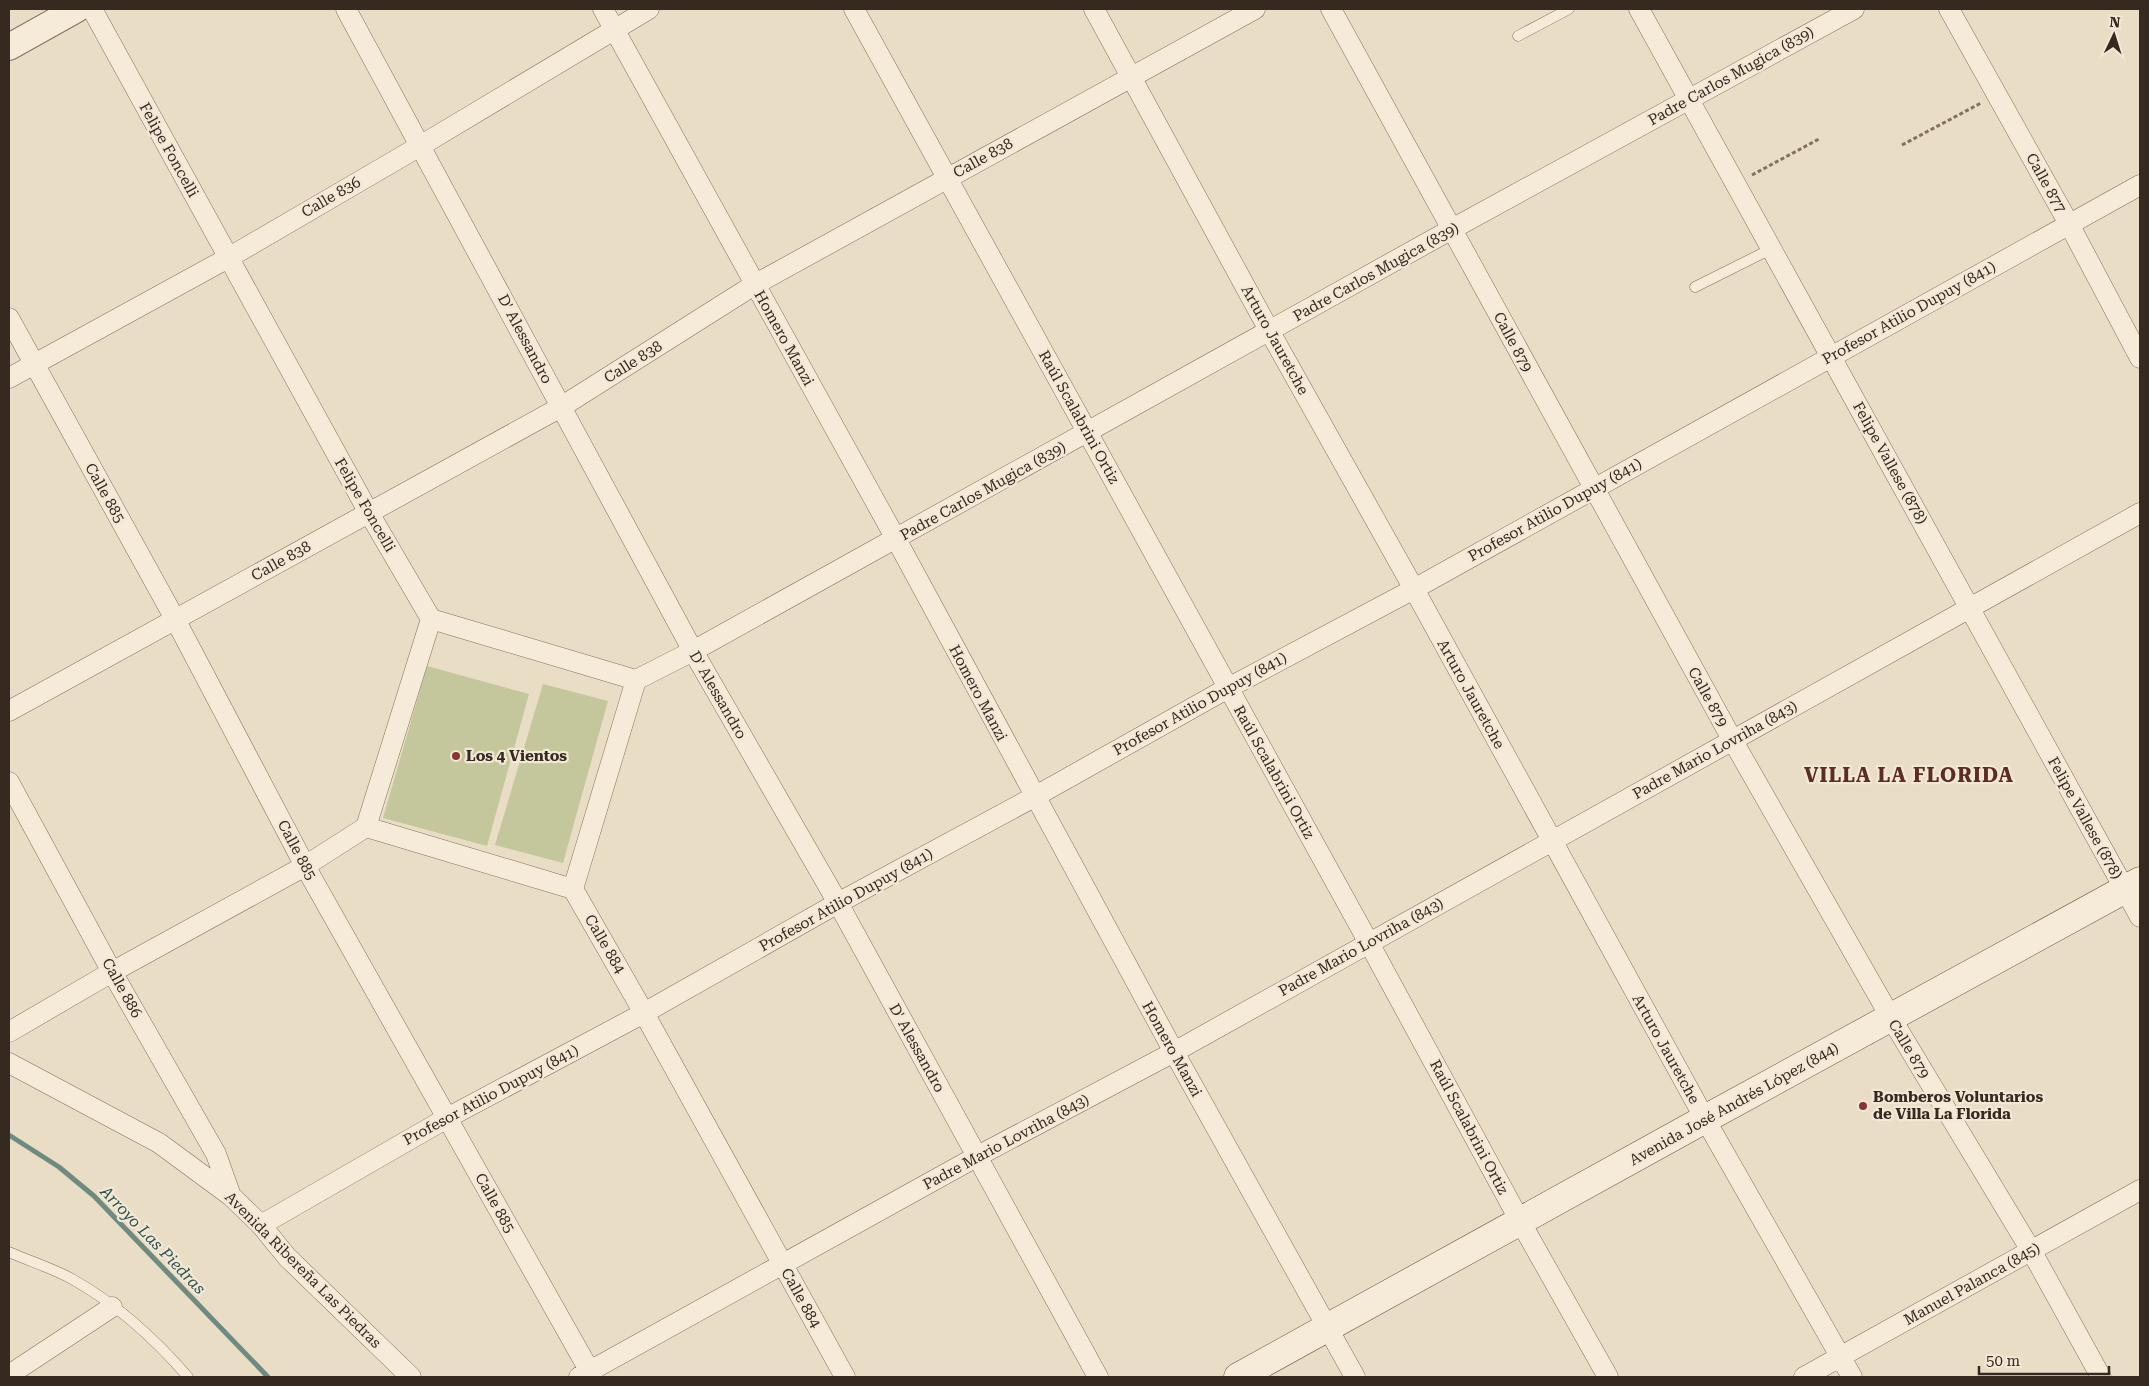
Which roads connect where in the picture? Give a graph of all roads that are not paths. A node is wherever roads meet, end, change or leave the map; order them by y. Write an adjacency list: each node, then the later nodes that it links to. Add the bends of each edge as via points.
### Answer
1 (77, 9): 16 (street)
2 (92, 9): 25 (street, Felipe Foncelli)
3 (346, 9): 19 (street, D' Alessandro)
4 (603, 9): 14 (street, Homero Manzi)
5 (649, 9): 14 (street, Calle 836)
6 (854, 9): 20 (street, Raúl Scalabrini Ortiz)
7 (1094, 9): 17 (street, Arturo Jauretche)
8 (1255, 9): 17 (street, Calle 838)
9 (1330, 9): 23 (street, Calle 879)
10 (1570, 9): 15 (lane)
11 (1639, 9): 18 (street, Felipe Vallese (878))
12 (1854, 9): 18 (street, Padre Carlos Mugica (839))
13 (1949, 9): 22 (street, Calle 877)
14 (614, 29): 19 (street, Calle 836); 26 (street, Homero Manzi)
15 (1518, 36)
16 (9, 47)
17 (1131, 76): 20 (street, Calle 838); 29 (street, Arturo Jauretche)
18 (1690, 99): 23 (street, Padre Carlos Mugica (839)); 24 (street, Felipe Vallese (878))
19 (420, 146): 25 (street, Calle 836); 34 (street, D' Alessandro)
20 (947, 177): 26 (street, Calle 838); 35 (street, Raúl Scalabrini Ortiz)
21 (2140, 185): 22 (street, Profesor Atilio Dupuy (841))
22 (2069, 224): 30 (street, Calle 877); 31 (street, Profesor Atilio Dupuy (841))
23 (1452, 229): 29 (street, Padre Carlos Mugica (839)); 36 (street, Calle 879)
24 (1771, 249): 27 (lane); 31 (street, Felipe Vallese (878))
25 (228, 258): 32 (street, Calle 836); 37 (street, Felipe Foncelli)
26 (754, 285): 34 (street, Calle 838); 39 (street, Homero Manzi)
27 (1695, 287)
28 (9, 318): 32 (street, Calle 885)
29 (1270, 332): 35 (street, Padre Carlos Mugica (839)); 40 (street, Arturo Jauretche)
30 (2138, 349)
31 (1831, 356): 36 (street, Profesor Atilio Dupuy (841)); 41 (street, Felipe Vallese (878))
32 (34, 364): 33 (street, Calle 836); 42 (street, Calle 885)
33 (9, 378)
34 (561, 407): 37 (street, Calle 838); 44 (street, D' Alessandro)
35 (1087, 433): 39 (street, Padre Carlos Mugica (839)); 46 (street, Raúl Scalabrini Ortiz)
36 (1593, 488): 40 (street, Profesor Atilio Dupuy (841)); 48 (street, Calle 879)
37 (369, 513): 42 (street, Calle 838); 43 (street, Felipe Foncelli)
38 (2140, 513): 41 (street, Padre Mario Lovriha (843))
39 (896, 539): 44 (street, Padre Carlos Mugica (839)); 50 (street, Homero Manzi)
40 (1414, 589): 46 (street, Profesor Atilio Dupuy (841)); 52 (street, Arturo Jauretche)
41 (1970, 608): 48 (street, Padre Mario Lovriha (843)); 54 (street, Felipe Vallese (878))
42 (175, 619): 47 (street, Calle 838); 53 (street, Calle 885)
43 (431, 619): 45 (street); 51 (street)
44 (694, 651): 45 (street, Padre Carlos Mugica (839)); 56 (street, D' Alessandro)
45 (636, 680): 55 (street)
46 (1228, 688): 50 (street, Profesor Atilio Dupuy (841)); 58 (street, Raúl Scalabrini Ortiz)
47 (9, 711)
48 (1733, 741): 52 (street, Padre Mario Lovriha (843)); 61 (street, Calle 879)
49 (9, 782): 59 (street, Calle 886)
50 (1034, 797): 56 (street, Profesor Atilio Dupuy (841)); 63 (street, Homero Manzi)
51 (366, 827): 53 (street); 55 (street)
52 (1551, 840): 58 (street, Padre Mario Lovriha (843)); 66 (street, Arturo Jauretche)
53 (305, 866): 59 (street); 65 (street, Calle 885)
54 (2132, 885): 57 (street, Felipe Vallese (878)); 61 (main road, Avenida José Andrés López (844))
55 (573, 890): 60 (street, Calle 884)
56 (838, 903): 60 (street, Profesor Atilio Dupuy (841)); 67 (street, D' Alessandro)
57 (2140, 917)
58 (1369, 943): 63 (street, Padre Mario Lovriha (843)); 70 (street, Raúl Scalabrini Ortiz)
59 (112, 972): 62 (street); 69 (street, Calle 886, via 216,1154)
60 (644, 1013): 65 (street, Profesor Atilio Dupuy (841)); 74 (street, Calle 884)
61 (1891, 1018): 66 (main road, Avenida José Andrés López (844)); 73 (street, Calle 879)
62 (9, 1032)
63 (1174, 1052): 67 (street, Padre Mario Lovriha (843)); 76 (street, Homero Manzi)
64 (9, 1063): 69 (street, Avenida Ribereña Las Piedras, via 159,1143)
65 (448, 1118): 71 (street, Profesor Atilio Dupuy (841)); 79 (street, Calle 885)
66 (1705, 1119): 70 (main road, Avenida José Andrés López (844)); 77 (street, Arturo Jauretche)
67 (976, 1157): 74 (street, Padre Mario Lovriha (843)); 83 (street, D' Alessandro)
68 (2140, 1190): 73 (street, Manuel Palanca (845))
69 (231, 1196): 71 (street, Avenida Ribereña Las Piedras)
70 (1520, 1222): 76 (main road, Avenida José Andrés López (844)); 86 (street, Raúl Scalabrini Ortiz)
71 (261, 1225): 81 (street, Avenida Ribereña Las Piedras, via 287,1257)
72 (9, 1252): 75 (lane, via 70,1277)
73 (2032, 1252): 77 (street, Manuel Palanca (845)); 89 (street, Calle 879)
74 (783, 1265): 79 (street, Padre Mario Lovriha (843)); 82 (street, Calle 884)
75 (112, 1307): 78 (street); 80 (lane)
76 (1328, 1328): 84 (main road, Avenida José Andrés López (844)); 85 (street, Homero Manzi)
77 (1841, 1357): 87 (street, Manuel Palanca (845)); 88 (street, Arturo Jauretche)
78 (12, 1372)
79 (587, 1375)
80 (188, 1377)
81 (411, 1377)
82 (845, 1377)
83 (1098, 1377)
84 (1238, 1377)
85 (1355, 1377)
86 (1608, 1377)
87 (1804, 1377)
88 (1852, 1377)
89 (2101, 1377)

